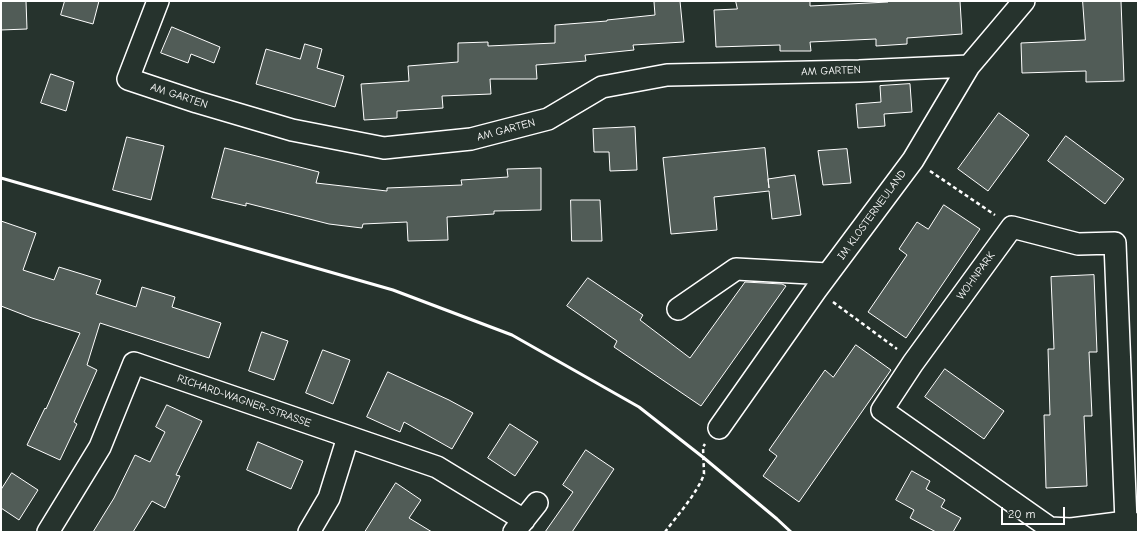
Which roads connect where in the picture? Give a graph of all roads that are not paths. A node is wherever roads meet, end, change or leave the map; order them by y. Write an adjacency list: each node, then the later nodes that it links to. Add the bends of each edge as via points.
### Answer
1 (158, 1): 3 (street, AM GARTEN, via 128,79 292,130 384,148 471,139 548,119 602,87 667,75)
2 (1024, 1): 3 (street, IM KLOSTERNEULAND)
3 (969, 66): 4 (street, IM KLOSTERNEULAND, via 912,160)
4 (822, 282): 5 (street, via 736,269); 6 (street, IM KLOSTERNEULAND)
5 (678, 309)
6 (719, 428)
7 (348, 437): 10 (street, RICHARD-WAGNER-STRASSE, via 437,467); 12 (street, RICHARD-WAGNER-STRASSE, via 134,363 100,447); 13 (street, via 329,498)
8 (537, 502): 10 (street, RICHARD-WAGNER-STRASSE)
9 (1132, 523): 11 (street, WOHNPARK); 11 (street, WOHNPARK, via 1115,243 1078,244 1012,227 882,410 1050,528)
10 (519, 526)
11 (1071, 531)
12 (48, 532)
13 (309, 532)

